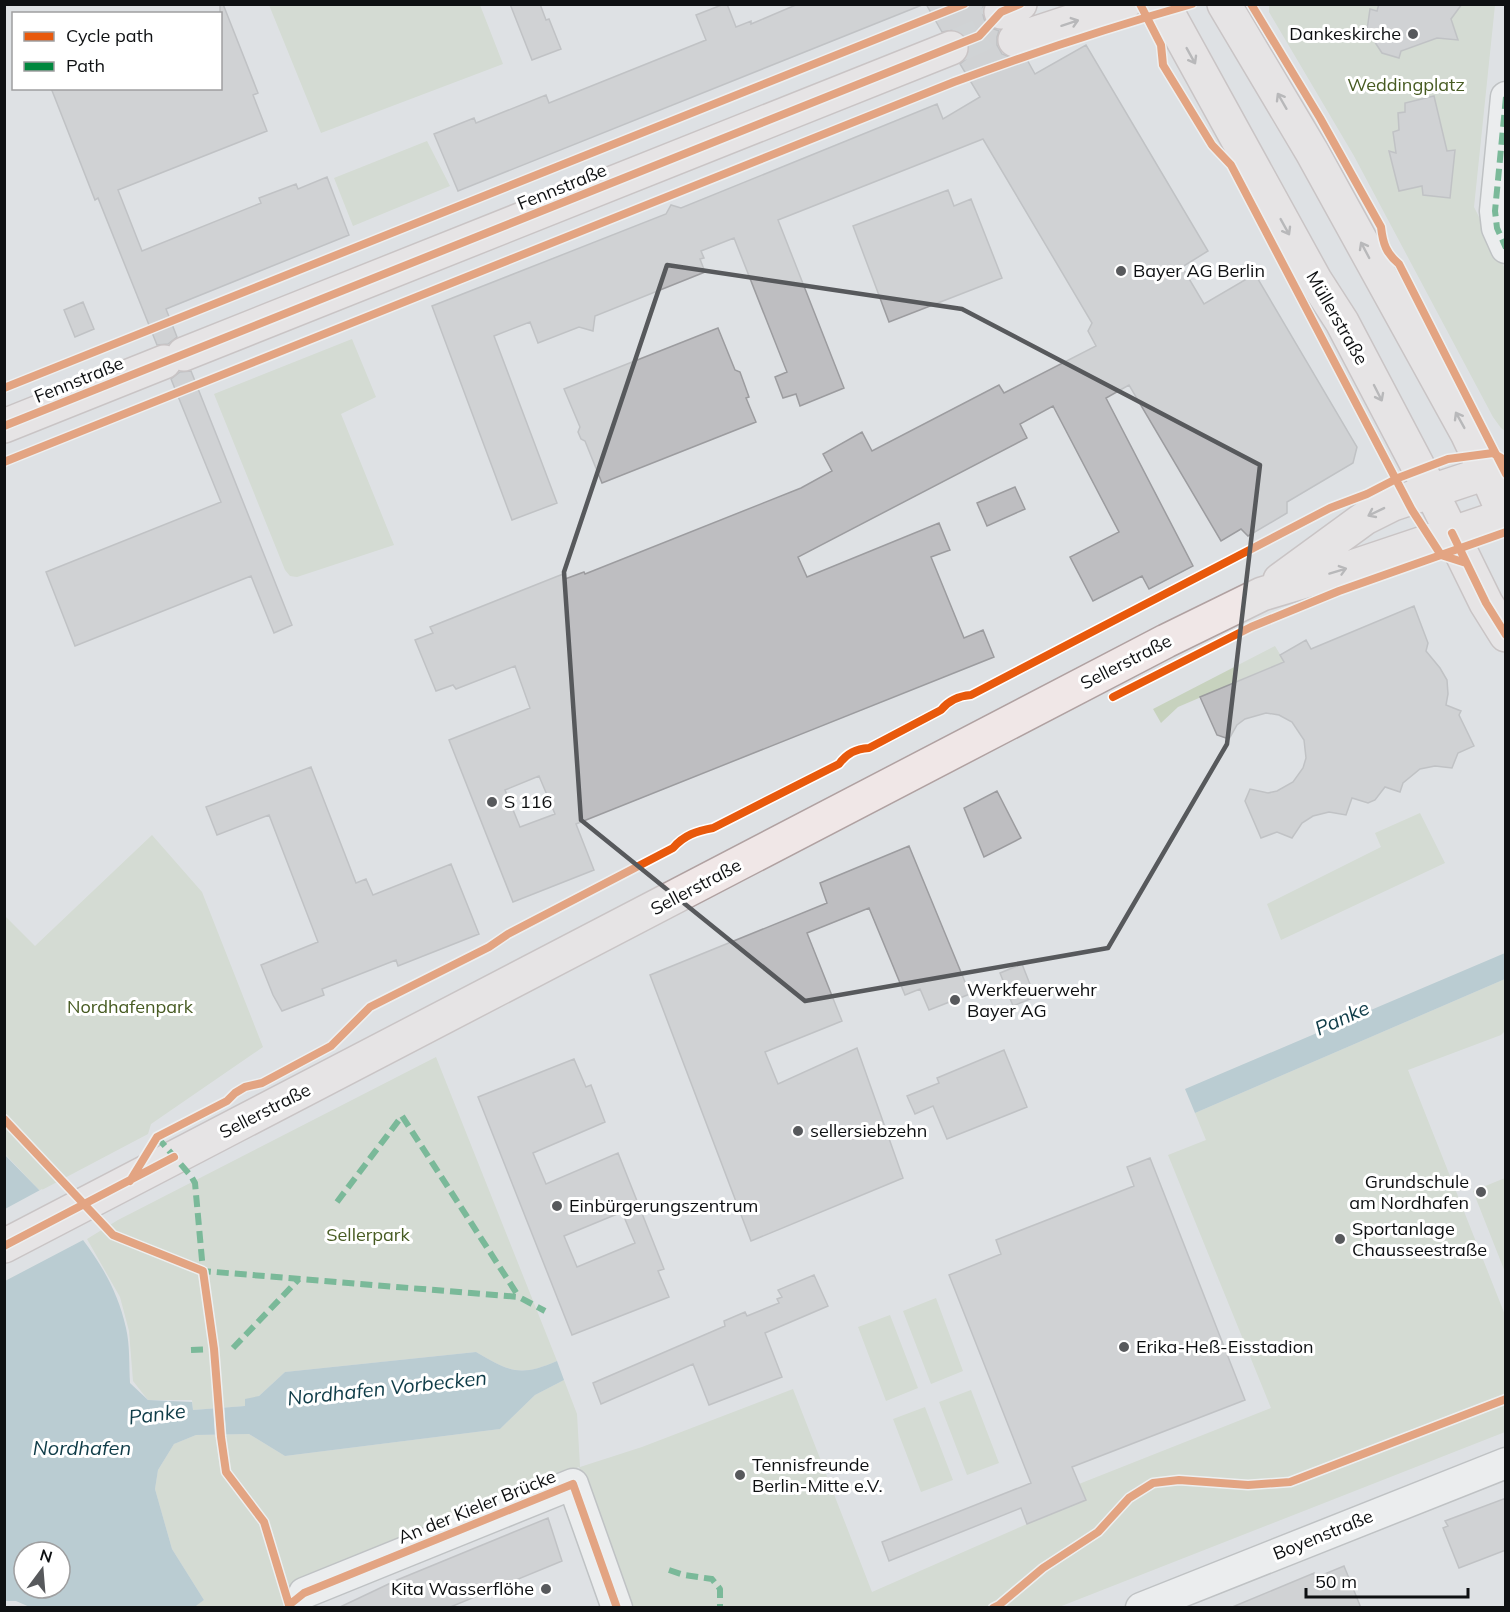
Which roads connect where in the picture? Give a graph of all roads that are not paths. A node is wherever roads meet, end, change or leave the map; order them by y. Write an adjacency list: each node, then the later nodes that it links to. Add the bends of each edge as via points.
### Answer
1 (1124, 4): 4 (main road, one-way to 1)
2 (1163, 4): 10 (main road, Müllerstraße, one-way to 10, via 1314,280 1342,322)
3 (1224, 4): 9 (main road, one-way to 3, via 1467,433 1312,152)
4 (1012, 19)
5 (951, 48): 8 (main road, Fennstraße)
6 (1506, 97): 7 (street, via 1495,211)
7 (1506, 248)
8 (4, 426)
9 (1496, 470): 10 (main road, Sellerstraße); 11 (main road)
10 (1431, 491): 12 (main road, Müllerstraße); 13 (main road, Sellerstraße, one-way to 13, via 1365,518)
11 (1505, 517): 12 (main road, Sellerstraße)
12 (1452, 533): 13 (main road, Sellerstraße, one-way to 12); 14 (main road, Müllerstraße)
13 (1262, 594): 15 (main road, Sellerstraße)
14 (1506, 635)
15 (4, 1246)
16 (1506, 1463): 19 (street, Boyenstraße)
17 (304, 1593): 18 (street, An der Kieler Brücke, via 573,1484)
18 (617, 1608)
19 (1142, 1608)

